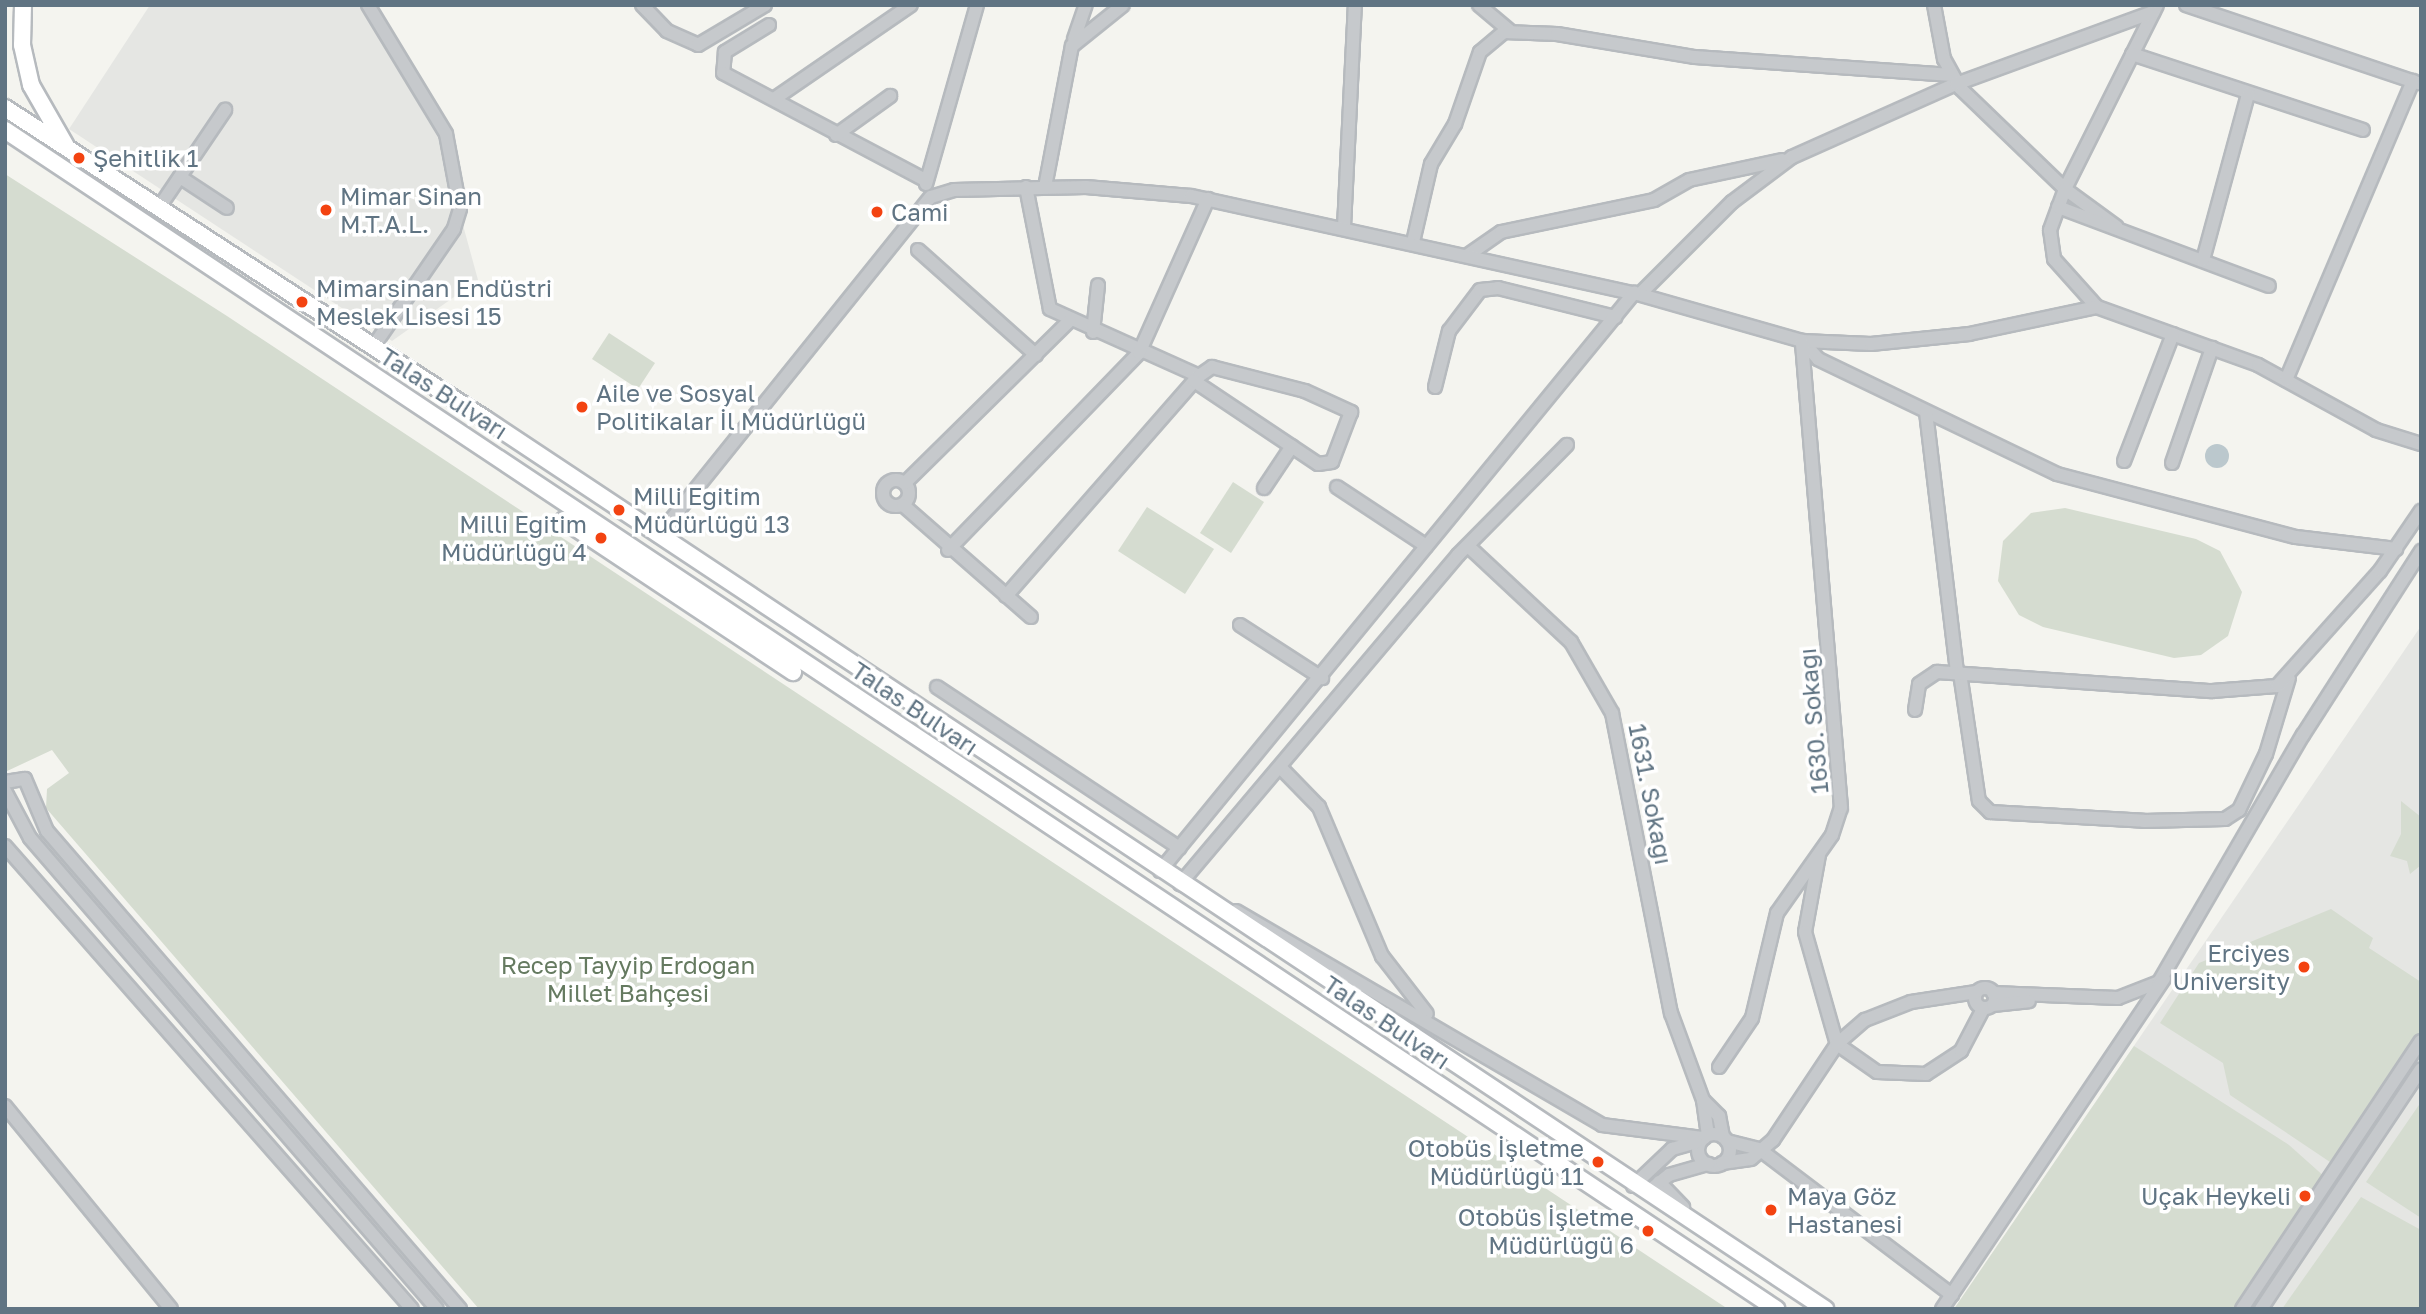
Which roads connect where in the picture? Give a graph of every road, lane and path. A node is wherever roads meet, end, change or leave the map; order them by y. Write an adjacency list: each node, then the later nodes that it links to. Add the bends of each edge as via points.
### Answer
1 (23, 5): 29 (main road, via 22,45 31,85)
2 (368, 5): 58 (street, via 446,134 460,209 454,229)
3 (642, 5): 4 (street, via 667,31 698,45)
4 (765, 5)
5 (911, 5): 22 (street)
6 (977, 5): 33 (street)
7 (1086, 5): 16 (street)
8 (1123, 5): 16 (street)
9 (1355, 5): 43 (street)
10 (1479, 5): 15 (street)
11 (1934, 5): 18 (street)
12 (2186, 5): 19 (street)
13 (2155, 9): 17 (street); 18 (street)
14 (769, 25): 22 (street, via 725,52 720,66)
15 (1510, 31): 18 (street, via 1695,57); 45 (street, via 1480,52 1455,124 1431,164)
16 (1072, 46): 35 (street)
17 (2132, 54): 20 (street); 36 (street)
18 (1954, 79): 30 (street); 36 (street)
19 (2417, 82): 63 (street)
20 (2248, 94): 25 (street); 48 (street)
21 (890, 96): 27 (street)
22 (774, 99): 27 (street)
23 (5, 108): 29 (main road, Talas Bulvarı)
24 (225, 110): 32 (street)
25 (2363, 130)
26 (5, 131): 31 (main road, Talas Bulvarı)
27 (836, 135): 33 (street)
28 (5, 143): 31 (main road)
29 (69, 152): 41 (main road, Talas Bulvarı)
30 (1792, 157): 47 (street, via 1689,180 1654,200 1501,232); 51 (street, via 1732,202)
31 (51, 166): 42 (main road, Talas Bulvarı)
32 (180, 177): 40 (street); 41 (street)
33 (925, 180): 37 (street)
34 (1026, 187): 35 (street); 37 (street, via 967,188); 54 (street, via 1043,297)
35 (1045, 187): 38 (street)
36 (2065, 190): 39 (street); 44 (street)
37 (931, 197): 76 (street)
38 (1208, 199): 43 (street); 60 (street)
39 (2058, 207): 44 (street); 52 (street, via 2049,237 2054,259)
40 (227, 208)
41 (158, 209): 58 (main road, Talas Bulvarı)
42 (131, 220): 127 (main road, via 207,282); 128 (main road, Talas Bulvarı)
43 (1344, 227): 45 (street)
44 (2117, 227): 48 (street)
45 (1413, 242): 47 (street)
46 (918, 250): 61 (street)
47 (1468, 255): 51 (street)
48 (2203, 260): 50 (street)
49 (1098, 285): 55 (street)
50 (2269, 286)
51 (1637, 294): 53 (street); 57 (street)
52 (2097, 307): 56 (street); 57 (street, via 1969,334 1871,344)
53 (1615, 317): 64 (street, via 1498,288 1480,290 1449,331); 78 (street)
54 (1069, 321): 55 (street); 61 (street)
55 (1093, 332): 60 (street)
56 (2173, 334): 59 (street); 69 (street)
57 (1802, 341): 65 (street, via 1818,359); 97 (street, 1630. Sokağı, via 1842,798 1836,826)
58 (373, 347): 76 (main road, Talas Bulvarı)
59 (2212, 348): 63 (street); 70 (street)
60 (1139, 353): 62 (street); 80 (street)
61 (1036, 355): 71 (street)
62 (1196, 378): 68 (street); 68 (street, via 1212,367 1305,391 1351,412 1330,464 1321,466); 82 (street)
63 (2286, 380): 67 (street, via 2376,430)
64 (1435, 387)
65 (1926, 412): 79 (street, via 2001,451 2116,493 2296,537); 85 (street)
66 (1567, 444): 77 (street)
67 (2421, 444)
68 (1292, 446): 73 (street)
69 (2124, 461)
70 (2172, 463)
71 (905, 483): 74 (street, via 909,495); 74 (street, via 893,480 883,489 886,502)
72 (1337, 487): 78 (street)
73 (1264, 488)
74 (903, 505): 80 (street)
75 (2421, 510): 79 (street)
76 (658, 536): 98 (main road, Talas Bulvarı)
77 (1468, 545): 90 (street); 107 (street, 1631. Sokağı, via 1562,632 1605,696 1618,730 1673,1018)
78 (1426, 546): 86 (street)
79 (2396, 549): 87 (street)
80 (948, 550): 82 (street)
81 (2421, 551): 100 (street, via 2303,735)
82 (1006, 596): 83 (street)
83 (1031, 617)
84 (1240, 625): 86 (street)
85 (1958, 673): 87 (street, via 2212,691 2264,691); 87 (street, via 1979,801 1990,812 2144,821 2225,819 2239,810 2266,754); 89 (street, via 1925,677 1914,694)
86 (1322, 678): 96 (street)
87 (2289, 678)
88 (937, 687): 96 (street)
89 (1914, 710)
90 (1280, 767): 99 (street); 102 (street, via 1319,807 1382,956)
91 (5, 782): 93 (street, via 25,779)
92 (5, 790): 94 (street)
93 (34, 804): 94 (street); 126 (street, via 47,831)
94 (7, 805): 125 (street, via 30,838)
95 (5, 846): 124 (street)
96 (1179, 848): 98 (street)
97 (1820, 851): 104 (street, via 1805,932); 105 (street, 1630. Sokağı, via 1777,913 1752,1018)
98 (1160, 871): 99 (main road, Talas Bulvarı)
99 (1180, 884): 102 (street, via 1268,926); 117 (main road, Talas Bulvarı)
100 (2165, 975): 101 (street, via 2131,997); 122 (street, via 2162,989)
101 (1984, 1000): 104 (street, via 1937,999 1880,1012); 104 (street, via 1961,1051 1926,1074 1877,1072)
102 (1431, 1020): 109 (street, via 1591,1119)
103 (2421, 1041): 119 (street)
104 (1837, 1044): 112 (street, via 1777,1134)
105 (1719, 1067)
106 (2421, 1069): 120 (street)
107 (1703, 1100): 110 (street, 1631. Sokağı); 111 (street, 1631. Sokağı, via 1719,1116)
108 (5, 1106): 123 (street)
109 (1653, 1135): 110 (street); 113 (street)
110 (1704, 1138): 111 (street); 113 (street); 115 (street, 1631. Sokağı, via 1698,1152)
111 (1725, 1139): 112 (street); 114 (street)
112 (1759, 1149): 114 (street, via 1745,1161); 122 (street)
113 (1665, 1154): 117 (street)
114 (1722, 1163): 115 (street)
115 (1708, 1164): 116 (street)
116 (1659, 1182): 118 (street); 121 (street, via 1672,1199)
117 (1633, 1186): 118 (main road, Talas Bulvarı)
118 (1649, 1196): 121 (main road, Talas Bulvarı)
119 (2301, 1220): 120 (street, via 2312,1218); 131 (street)
120 (2313, 1229): 132 (street)
121 (1775, 1277): 129 (main road, Talas Bulvarı)
122 (1952, 1295): 130 (street)
123 (171, 1309)
124 (412, 1309)
125 (437, 1309)
126 (460, 1309)
127 (1758, 1309)
128 (1776, 1309)
129 (1825, 1309)
130 (1942, 1309)
131 (2242, 1309)
132 (2261, 1309)

